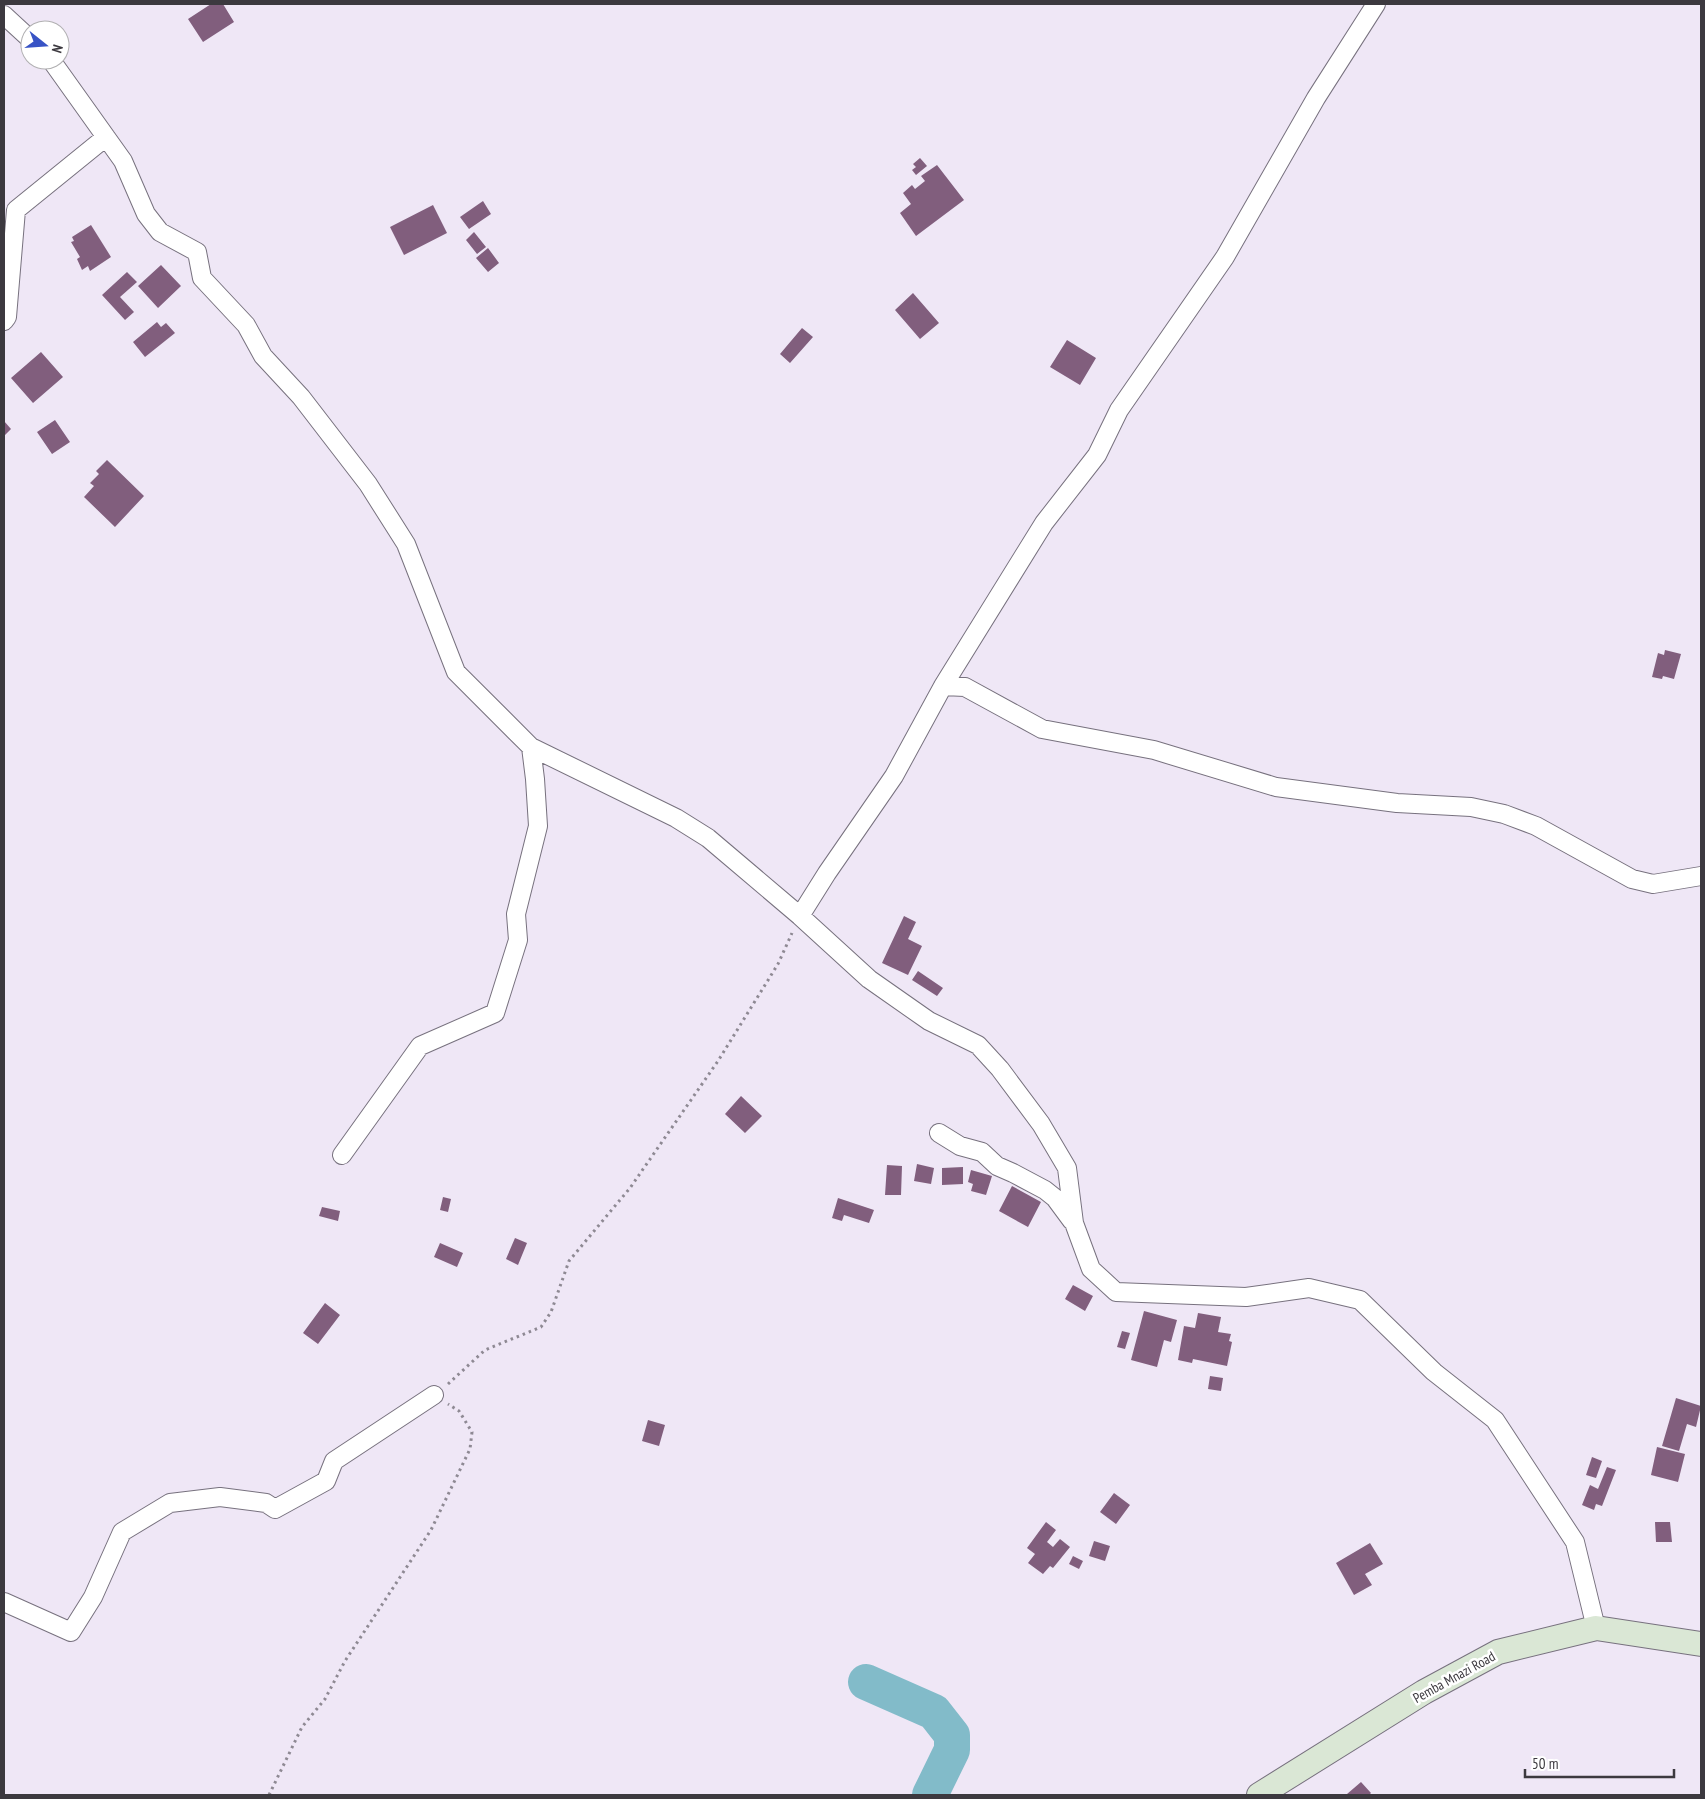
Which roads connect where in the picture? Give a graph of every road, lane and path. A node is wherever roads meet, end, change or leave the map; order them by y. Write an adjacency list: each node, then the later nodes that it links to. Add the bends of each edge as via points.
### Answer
1 (1376, 4): 7 (street, via 1316,98 1225,257 1119,410 1097,455 1044,523)
2 (4, 15): 3 (street)
3 (20, 30)
4 (58, 70): 5 (street)
5 (106, 137): 6 (street, via 16,210 7,317); 8 (street, via 123,161 146,214 160,232 197,252 202,278 246,325 263,356 301,397 368,484 406,544 456,672)
6 (4, 321)
7 (943, 686): 9 (street, via 966,687 1042,729 1154,750 1276,787 1397,803 1471,807 1504,814 1536,826 1632,879 1653,884); 10 (street, via 894,776)
8 (531, 747): 10 (street, via 676,818 708,838); 12 (street, via 538,826 516,914 518,940 495,1013 420,1046)
9 (1701, 876)
10 (800, 916): 13 (street, via 869,979 929,1021 978,1045 1000,1069 1041,1124 1067,1168); 14 (path, via 778,964 718,1061 630,1188 570,1261 551,1312 541,1327 485,1350)
11 (939, 1133): 13 (street, via 960,1146 982,1152 997,1166 1045,1190)
12 (342, 1155)
13 (1074, 1223): 16 (street, via 1091,1269 1116,1292 1246,1297 1309,1288 1360,1300 1434,1372 1495,1420 1575,1542)
14 (434, 1396): 15 (street, via 334,1462 326,1481 276,1509 266,1503 220,1497 178,1502 122,1532 93,1597 72,1632); 18 (path, via 459,1411 472,1432 470,1449 431,1530 345,1661 326,1699 302,1727)
15 (4, 1602)
16 (1596, 1628): 17 (main road, Pemba Mnazi Road); 19 (main road, Pemba Mnazi Road, via 1498,1652 1424,1692)
17 (1701, 1644)
18 (269, 1795)
19 (1259, 1795)

